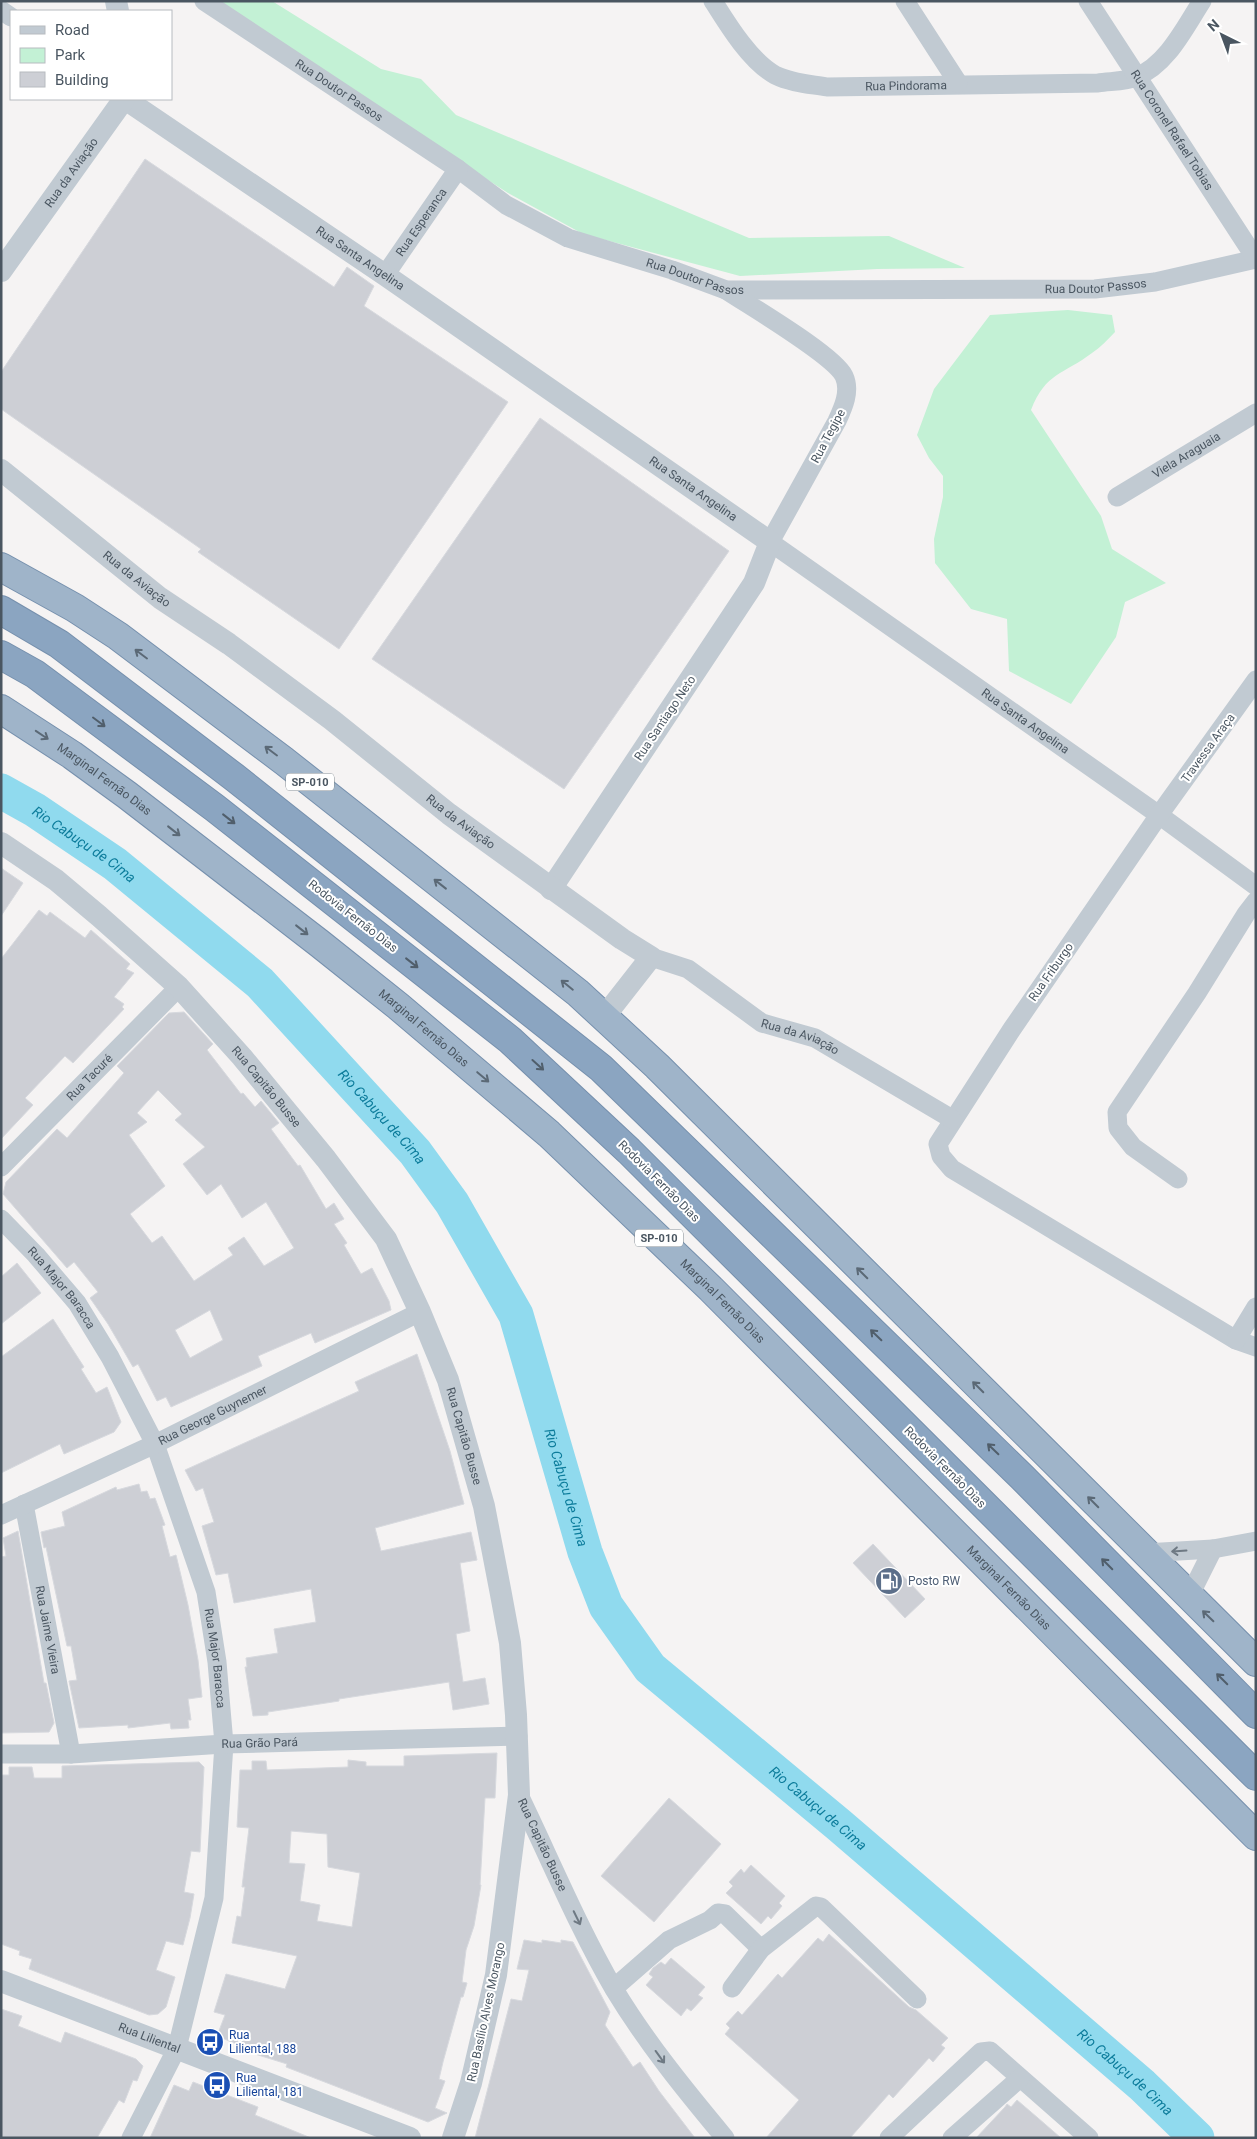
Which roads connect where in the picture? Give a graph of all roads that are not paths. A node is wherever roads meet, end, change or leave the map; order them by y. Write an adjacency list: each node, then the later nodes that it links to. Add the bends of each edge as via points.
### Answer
1 (204, 1): 10 (street, Rua Doutor Passos)
2 (713, 1): 7 (street, Rua Pindorama, via 744,45 760,64 775,75 828,87)
3 (905, 1): 7 (street)
4 (1088, 1): 6 (street, Rua Coronel Rafael Tobias)
5 (1202, 1): 6 (street, via 1172,48)
6 (1136, 77): 7 (street, Rua Pindorama, via 1098,83); 11 (street, Rua Coronel Rafael Tobias)
7 (958, 83)
8 (124, 100): 12 (street, Rua da Aviação)
9 (126, 100): 13 (street, Rua Santa Angelina)
10 (458, 169): 13 (street, Rua Esperanca); 14 (street, Rua Doutor Passos, via 506,204 568,238)
11 (1256, 259): 14 (street, Rua Doutor Passos, via 1155,282 1095,289)
12 (1, 271)
13 (385, 276): 18 (street, Rua Santa Angelina)
14 (726, 290): 18 (street, Rua Tegipe, via 830,360 844,377 845,403 837,421)
15 (1256, 412): 17 (street, Viela Araguaia)
16 (1, 470): 27 (street, Rua da Aviação, via 160,598 332,720 449,814)
17 (1117, 497)
18 (770, 542): 24 (street, Rua Santa Angelina); 27 (street, Rua Santiago Neto, via 754,583)
19 (1, 567): 31 (highway, SP-010, one-way to 19, via 284,761 126,642 75,608)
20 (1, 610): 48 (highway, one-way to 20, via 1022,1477 601,1068 234,777 59,644)
21 (1, 655): 53 (highway, Rodovia Fernão Dias / SP-010, one-way to 53, via 35,674 215,808 510,1040 630,1151)
22 (1256, 680): 24 (street, Travessa Araça)
23 (1, 709): 55 (highway, Marginal Fernão Dias / SP-010, one-way to 55, via 127,795 319,943 549,1134 711,1289)
24 (1159, 815): 26 (street, Rua Santa Angelina); 32 (street, Rua Friburgo)
25 (1, 843): 30 (street, Rua Capitão Busse, via 56,880)
26 (1256, 886)
27 (551, 889): 29 (street, Rua da Aviação)
28 (1256, 901): 34 (street, via 1117,1112 1118,1128 1133,1147)
29 (651, 957): 31 (street); 32 (street, Rua da Aviação, via 688,969 762,1023 814,1038)
30 (179, 987): 33 (street, Rua Tacuré); 37 (street, Rua Capitão Busse, via 242,1057 366,1210 386,1239)
31 (604, 1017): 45 (highway, SP-010, one-way to 31, via 657,1066)
32 (948, 1124): 38 (street, via 938,1144 941,1156 952,1169)
33 (1, 1167)
34 (1178, 1179)
35 (1, 1219): 40 (street, Rua Major Baracca, via 77,1303)
36 (1256, 1307): 38 (street)
37 (420, 1312): 40 (street, Rua George Guynemer); 49 (street, Rua Capitão Busse, via 448,1380 484,1506 510,1642)
38 (1236, 1340): 39 (street)
39 (1256, 1347)
40 (155, 1444): 41 (street, Rua George Guynemer); 50 (street, Rua Major Baracca, via 206,1592 217,1662)
41 (24, 1504): 42 (street, Rua George Guynemer); 52 (street, Rua Jaime Vieira)
42 (1, 1515)
43 (1256, 1541): 44 (street)
44 (1213, 1549): 45 (street, one-way to 45); 46 (street)
45 (1145, 1554): 46 (highway, SP-010)
46 (1189, 1596): 47 (highway, SP-010, one-way to 46)
47 (1256, 1662)
48 (1256, 1714)
49 (518, 1736): 50 (street, Rua Grão Pará); 54 (street, Rua Capitão Busse)
50 (224, 1744): 52 (street, Rua Grão Pará); 61 (street, Rua Major Baracca, via 214,1898)
51 (1, 1754): 52 (street, Rua Grão Pará)
52 (71, 1754)
53 (1256, 1776)
54 (519, 1795): 58 (street, Rua Capitão Busse, one-way to 58); 65 (street, Rua Basílio Alves Morango, via 496,1974 471,2083)
55 (1256, 1836)
56 (761, 1949): 58 (street, via 725,1914 718,1914 669,1940); 59 (street); 60 (street, via 816,1906 821,1907)
57 (1, 1981): 61 (street, Rua Liliental)
58 (614, 1988): 66 (street, Rua Capitão Busse, one-way to 66, via 673,2074)
59 (732, 1988)
60 (918, 1999)
61 (176, 2048): 63 (street, Rua Major Baracca); 64 (street, Rua Liliental)
62 (1020, 2078): 67 (street, via 990,2051 981,2052); 68 (street); 69 (street)
63 (131, 2138)
64 (410, 2138)
65 (453, 2138)
66 (725, 2138)
67 (889, 2138)
68 (952, 2138)
69 (1089, 2138)

